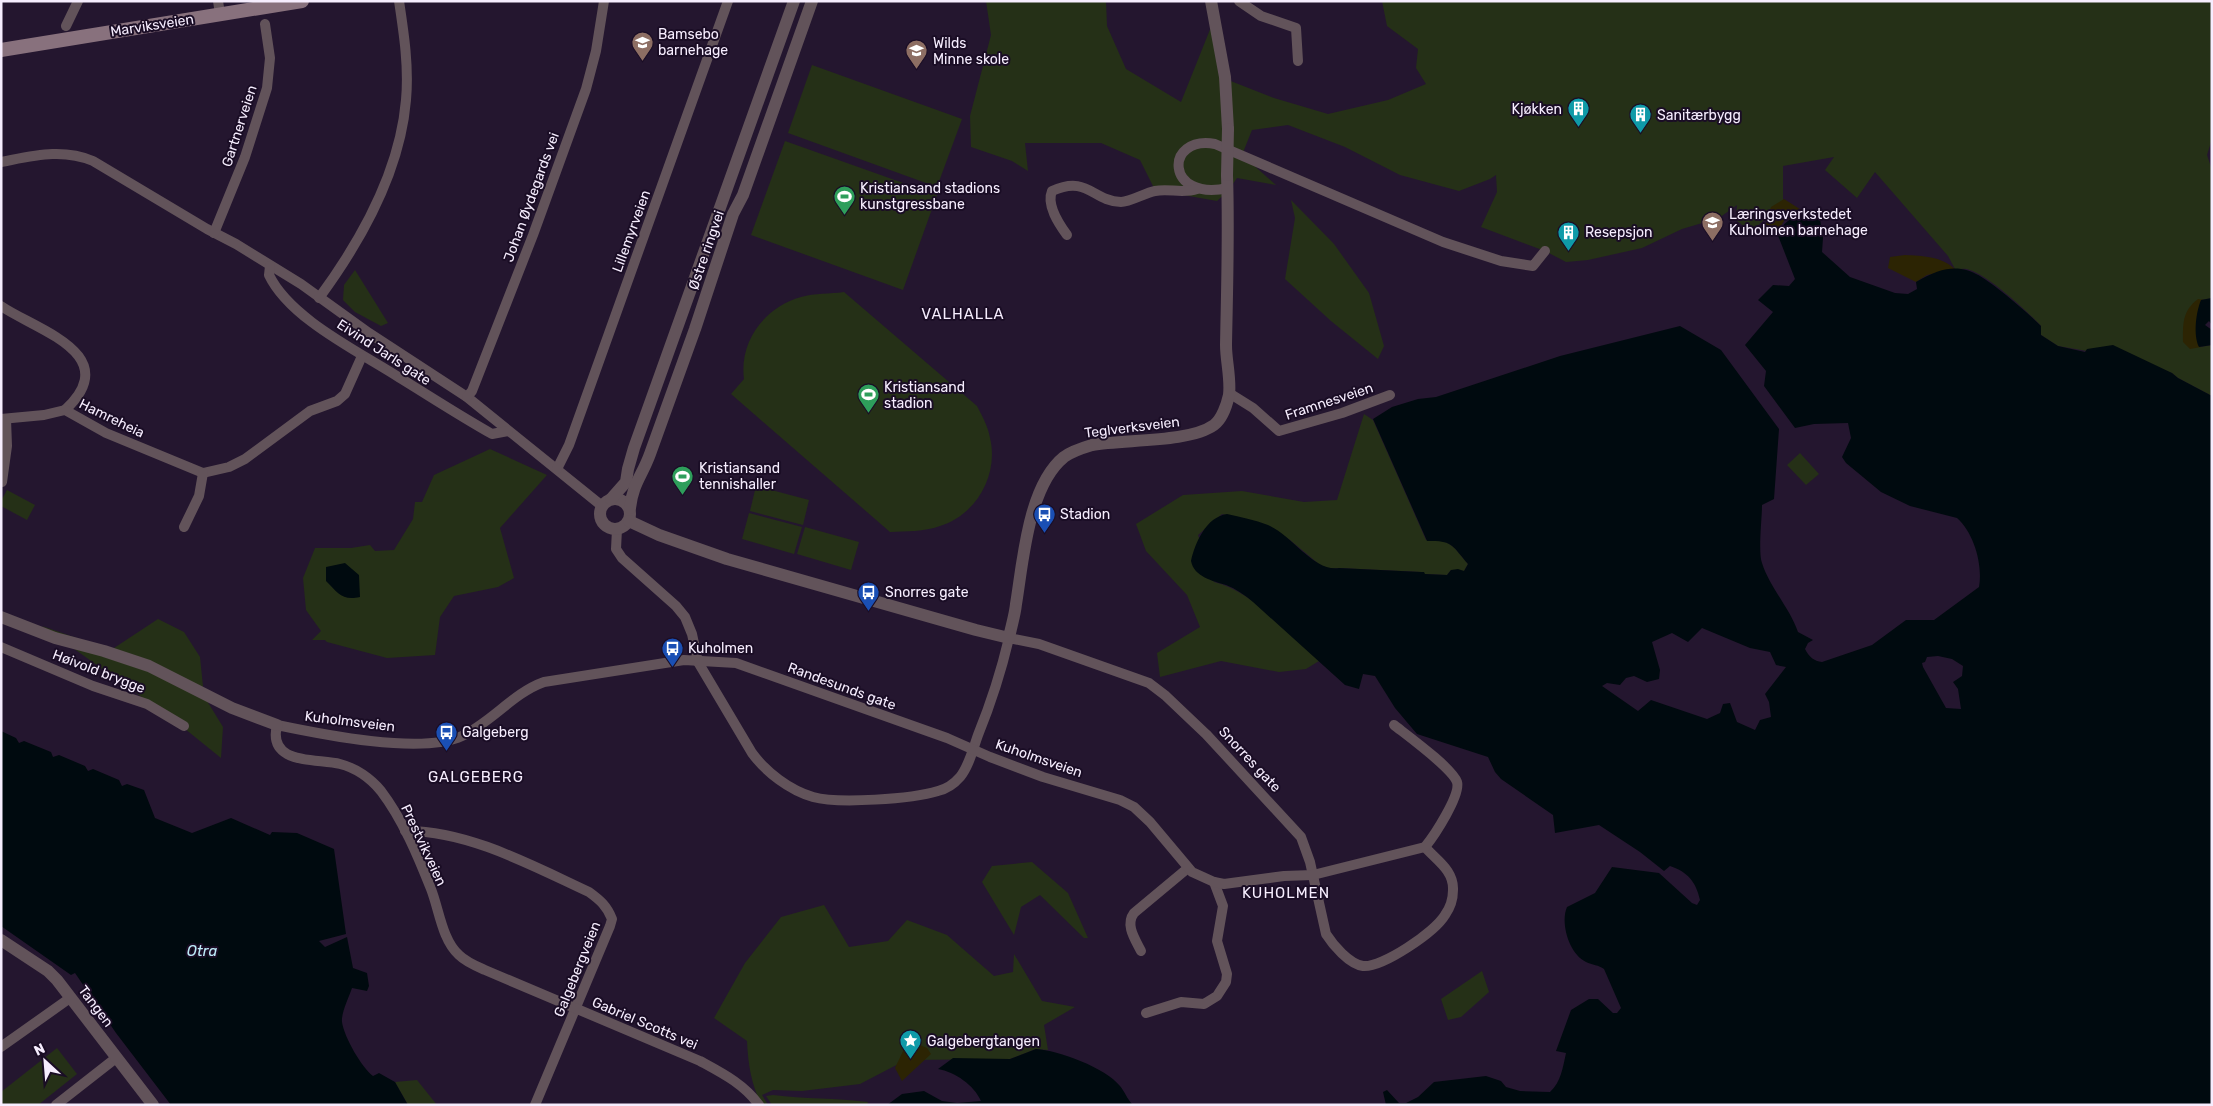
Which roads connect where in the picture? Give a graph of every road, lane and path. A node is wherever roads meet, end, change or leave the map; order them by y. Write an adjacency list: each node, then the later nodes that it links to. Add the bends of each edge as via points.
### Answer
1 (78, 1): 12 (street)
2 (302, 1): 10 (main road, Marviksveien)
3 (399, 1): 22 (street, via 407,81 400,136 380,195 361,233)
4 (604, 1): 27 (street, Johan Øydegards vei, via 586,89 510,296)
5 (728, 1): 31 (street, Lillemyrveien, via 572,437)
6 (794, 1): 34 (street, Østre ringvei, via 634,448 626,482)
7 (812, 1): 35 (street, Østre ringvei, via 743,195 733,214 646,467 635,483)
8 (1211, 1): 16 (street, Teglverksveien, bridge, via 1225,77)
9 (1240, 1): 14 (street, via 1261,16 1296,28)
10 (219, 8): 13 (main road, Marviksveien)
11 (265, 24): 18 (street, Gartnerveien, via 270,58 267,88 245,157)
12 (66, 26)
13 (1, 50)
14 (1298, 60)
15 (1, 162): 18 (street, Eivind Jarls gate, via 49,154 78,155)
16 (1228, 188): 17 (street); 25 (street, Teglverksveien, via 1226,345)
17 (1196, 189): 19 (street, via 1188,192 1168,189 1122,202 1070,184 1052,191 1050,199); 20 (street, via 1181,178 1178,167 1186,149 1204,142 1468,251 1533,266)
18 (214, 233): 21 (street, Eivind Jarls gate)
19 (1067, 235)
20 (1545, 251)
21 (270, 266): 22 (street, Eivind Jarls gate); 24 (street, Eivind Jarls gate, via 269,275 286,298)
22 (319, 298): 27 (street, Eivind Jarls gate)
23 (1, 306): 28 (street, via 62,340 78,354 85,373 83,383 74,402)
24 (362, 356): 30 (street, Eivind Jarls gate, via 492,434); 32 (street, via 345,394 337,401 310,411 245,459)
25 (1229, 393): 26 (street, Framnesveien, via 1253,408 1279,431); 40 (street, Teglverksveien, via 1220,418 1204,430 1172,438 1092,445 1072,452 1054,468 1041,493 1025,541)
26 (1390, 395)
27 (468, 397): 30 (street, Eivind Jarls gate)
28 (65, 410): 29 (street, Hamreheia); 32 (street, Hamreheia, via 106,433)
29 (4, 419): 33 (street, Hamreheia, via 6,456)
30 (508, 431): 31 (street, Eivind Jarls gate)
31 (556, 469): 34 (street, Eivind Jarls gate)
32 (203, 474): 37 (street, via 199,496)
33 (2, 482)
34 (607, 503): 35 (street, via 621,500); 38 (street, via 600,512 602,522 606,527)
35 (630, 508): 36 (street)
36 (629, 522): 38 (street); 40 (street, Snorres gate, via 727,559)
37 (184, 527)
38 (617, 529): 42 (street, Kuholmsveien, via 616,549 622,558 685,617)
39 (1, 617): 43 (street, Kuholmsveien, via 55,638 149,666 232,708)
40 (1009, 638): 46 (street, Teglverksveien, via 996,688); 50 (street, Snorres gate, via 1039,644 1140,679 1166,696 1206,734 1300,837)
41 (1, 648): 45 (street, Høivold brygge, via 93,686 147,704)
42 (698, 662): 43 (street, Kuholmsveien, via 684,660 544,682 532,686 461,737 435,743 357,739); 46 (street, Randesunds gate, via 728,662 745,666); 46 (street, Kuholmsveien, via 761,766 783,782 814,797 877,799 938,791 961,776)
43 (277, 725): 47 (street, Prestvikveien, via 279,745 292,758 340,764 372,782 387,799)
44 (1394, 725): 48 (street, via 1449,771 1458,784 1443,821)
45 (184, 726)
46 (973, 750): 49 (street, Kuholmsveien, via 1134,807)
47 (405, 831): 54 (street, Prestvikveien, via 446,934); 56 (street, Galgebergveien, via 436,834 487,846 589,892 602,901 612,919)
48 (1425, 847): 50 (street, Kuholmsveien); 50 (street, via 1445,866 1450,876 1454,889 1451,904 1433,929 1372,966 1353,962 1326,934)
49 (1188, 868): 51 (street, Kuholmsveien); 53 (street, via 1130,918)
50 (1313, 875): 51 (street, Kuholmsveien, via 1224,884)
51 (1214, 882): 57 (street, via 1223,906 1217,941 1227,974 1226,982 1217,996 1204,1004 1181,1002)
52 (1, 940): 55 (street, Tangen, via 48,971)
53 (1141, 951)
54 (458, 954): 56 (street, Gabriel Scotts vei, via 477,966)
55 (70, 998): 58 (street); 59 (street, Tangen)
56 (574, 1009): 62 (street, Galgebergveien); 63 (street, Gabriel Scotts vei, via 700,1061 733,1079)
57 (1146, 1013)
58 (1, 1047)
59 (116, 1058): 60 (street); 61 (street, Tangen)
60 (56, 1105)
61 (153, 1105)
62 (535, 1105)
63 (759, 1105)

